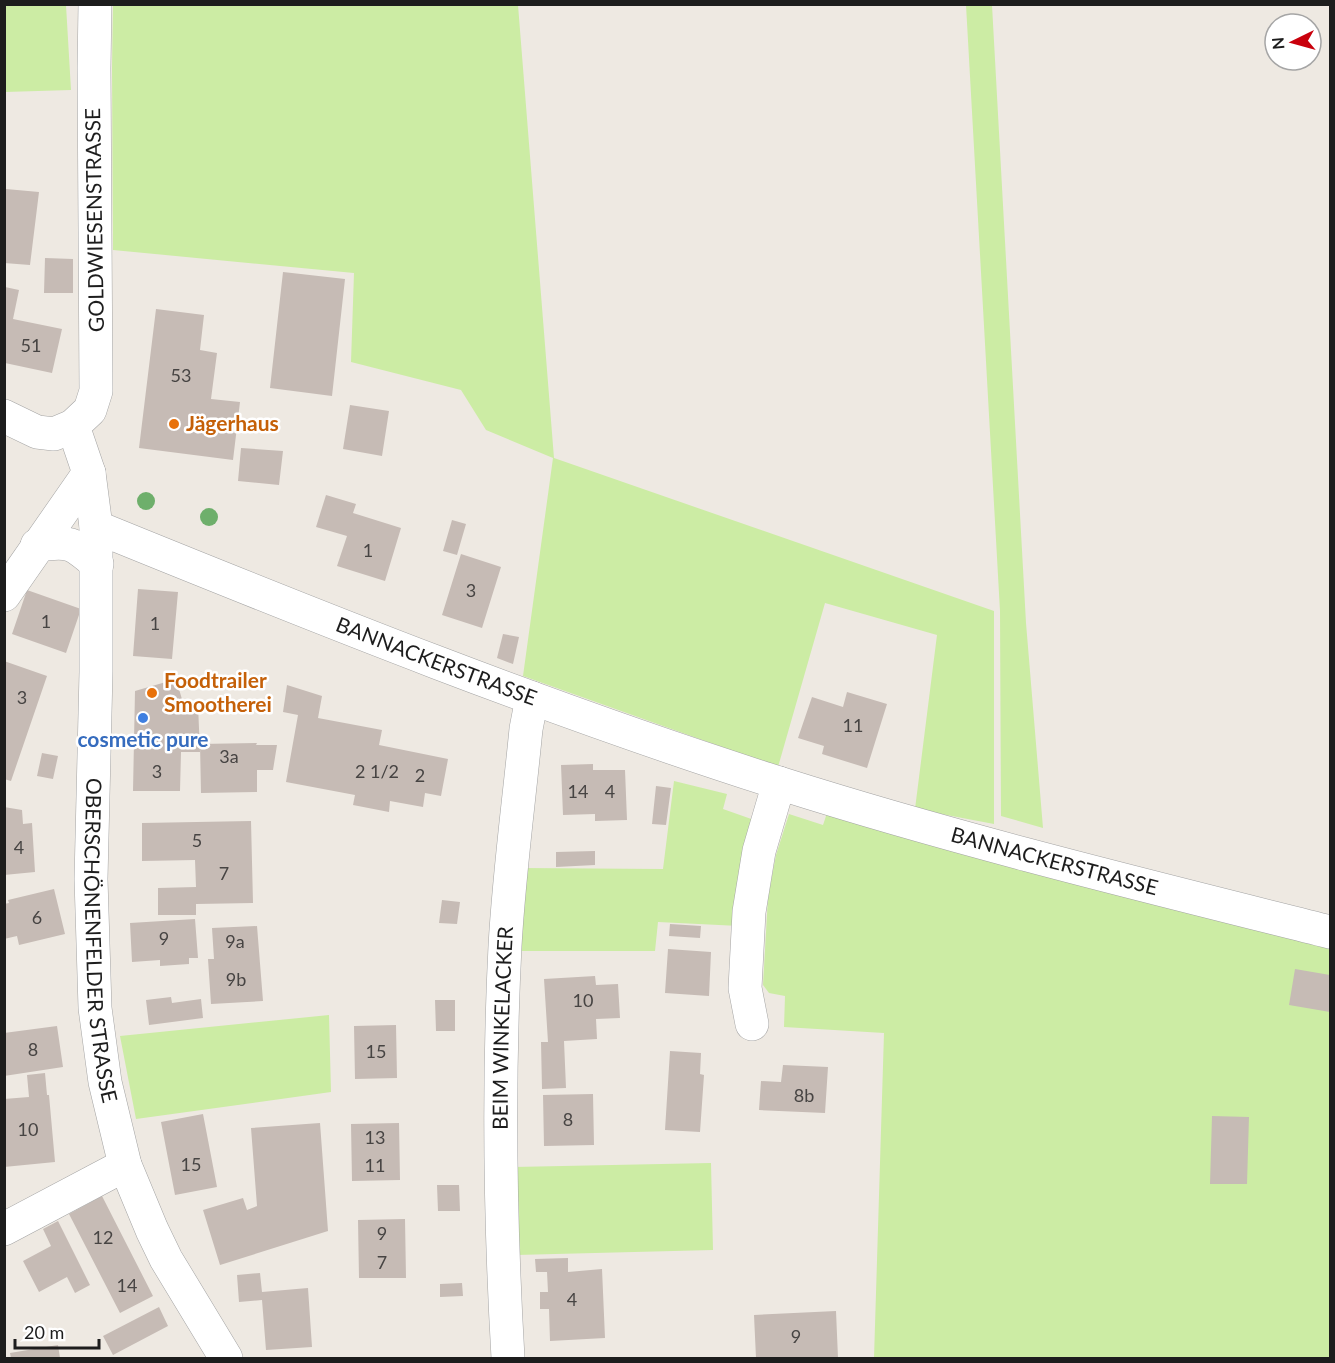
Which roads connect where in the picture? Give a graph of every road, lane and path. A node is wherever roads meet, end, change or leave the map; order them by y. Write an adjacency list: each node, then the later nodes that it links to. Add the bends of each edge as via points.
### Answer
1 (95, 4): 3 (street, GOLDWIESENSTRASSE, via 96,391 90,410)
2 (4, 416): 3 (street, via 37,432 54,434)
3 (73, 426): 4 (street, OBERSCHÖNENFELDER STRASSE)
4 (89, 473): 5 (street, OBERSCHÖNENFELDER STRASSE); 6 (street)
5 (96, 527): 7 (street, OBERSCHÖNENFELDER STRASSE); 9 (street, BANNACKERSTRASSE)
6 (37, 545): 7 (street, via 76,545); 8 (street)
7 (97, 564): 13 (street, OBERSCHÖNENFELDER STRASSE, via 91,879 95,1008 105,1082)
8 (4, 595)
9 (532, 698): 10 (street, BANNACKERSTRASSE); 16 (street, BEIM WINKELACKER, via 506,944 500,1087)
10 (779, 783): 11 (street, BANNACKERSTRASSE, via 915,825); 12 (street, via 759,851 749,912 745,988)
11 (1330, 932)
12 (752, 1024)
13 (125, 1165): 14 (street); 15 (street, OBERSCHÖNENFELDER STRASSE, via 166,1259)
14 (4, 1229)
15 (226, 1359)
16 (508, 1359)

